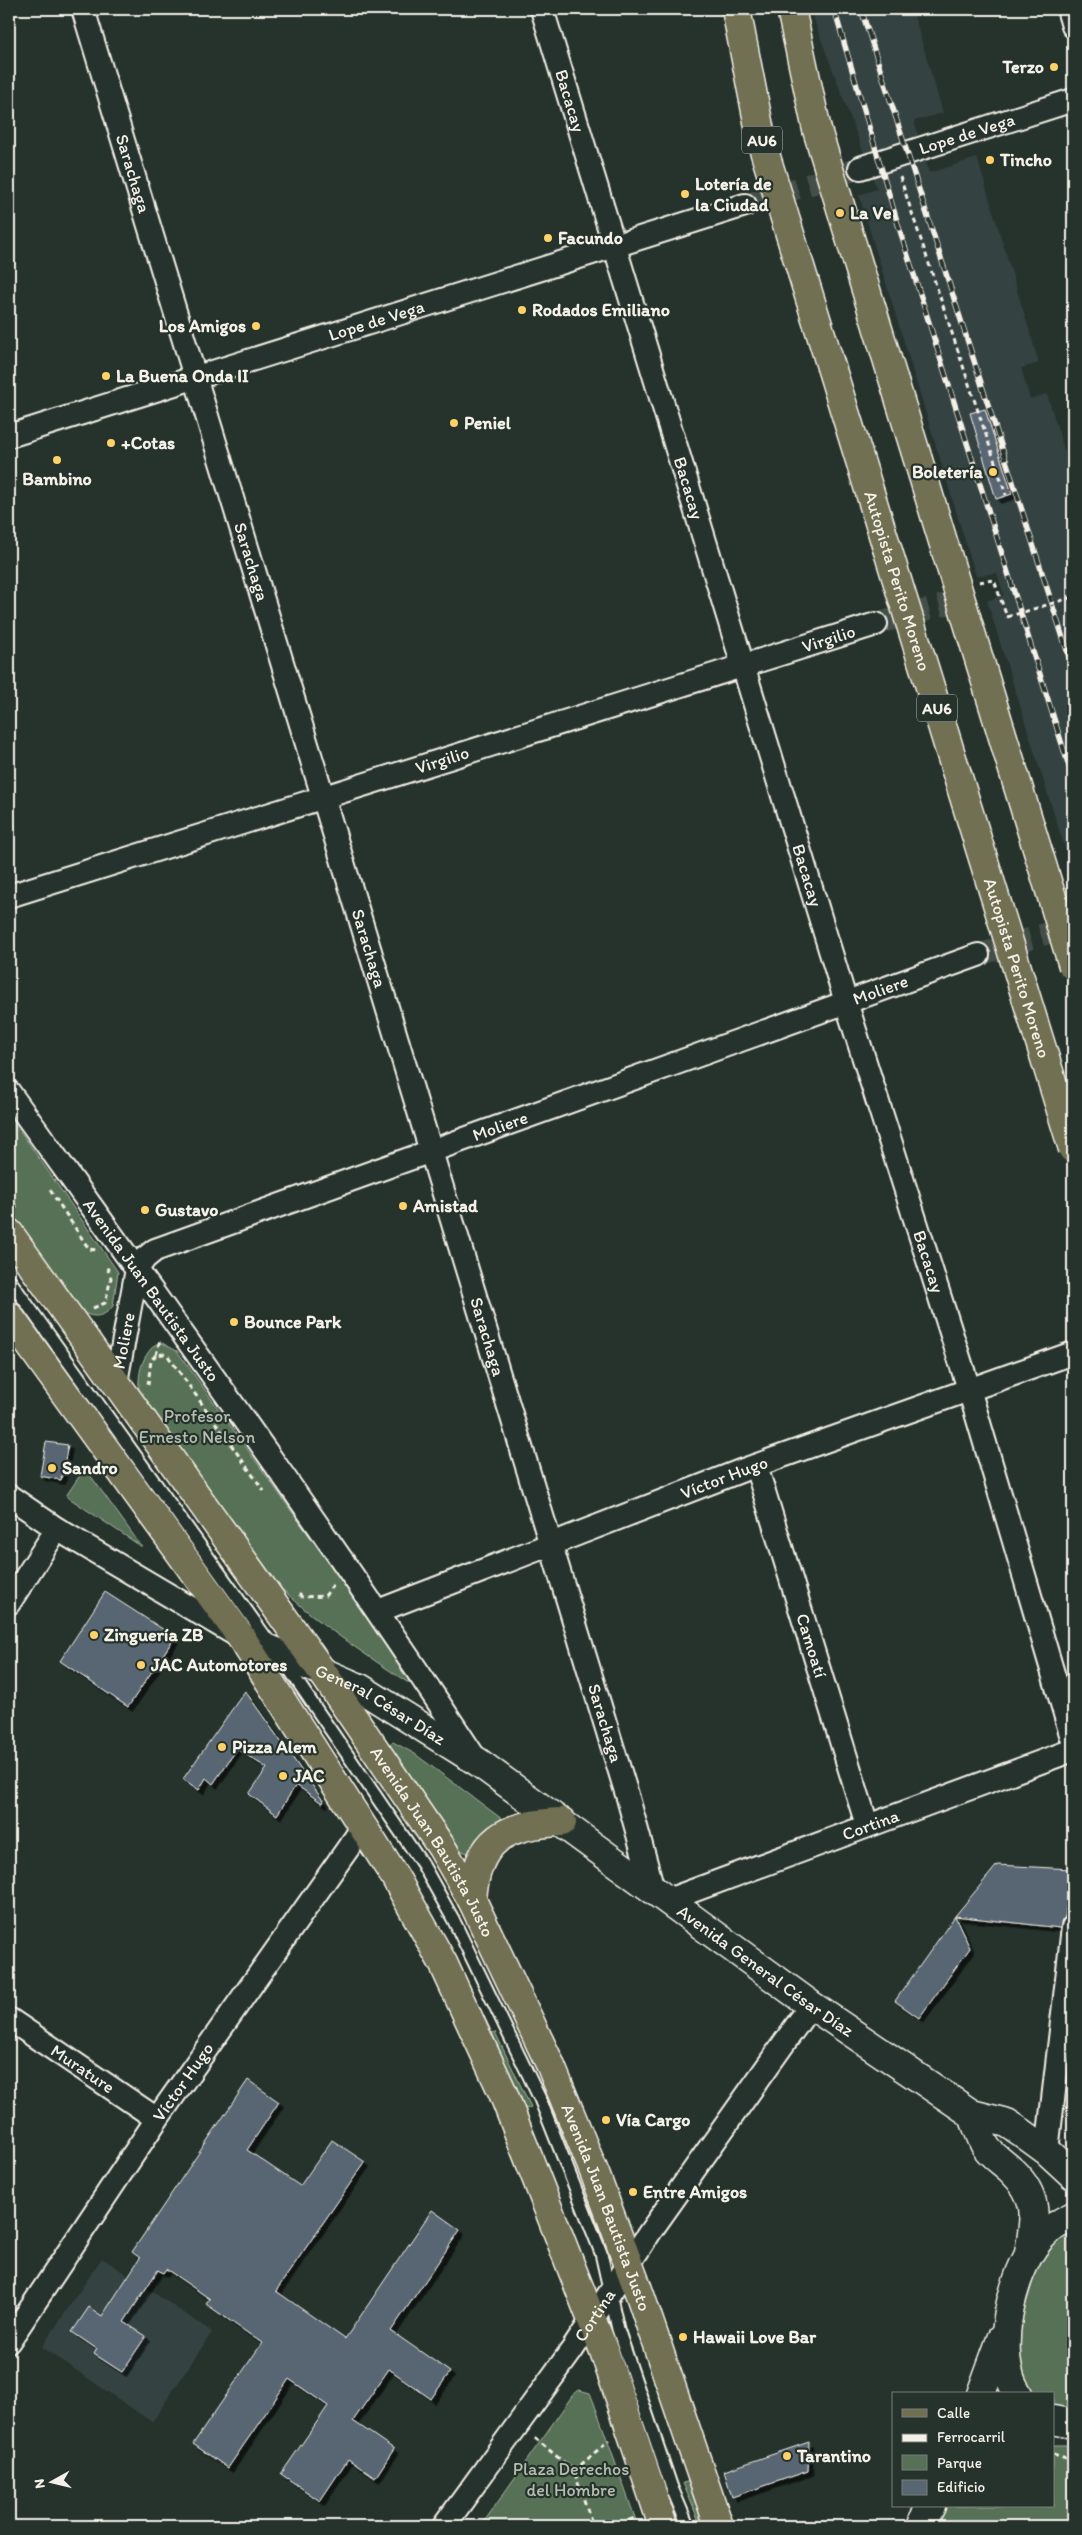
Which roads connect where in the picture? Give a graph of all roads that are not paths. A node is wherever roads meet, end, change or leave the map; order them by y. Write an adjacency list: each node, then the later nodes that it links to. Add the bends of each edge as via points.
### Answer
1 (83, 9): 11 (street, Sarachaga)
2 (542, 9): 10 (street, Bacacay)
3 (736, 9): 21 (main road, Autopista Perito Moreno / AU6, bridge, via 764,147)
4 (791, 9): 18 (main road, bridge, via 820,139)
5 (1068, 9): 6 (street)
6 (1073, 26)
7 (1073, 100): 8 (street, Lope de Vega)
8 (860, 168)
9 (745, 204): 10 (street, Lope de Vega)
10 (616, 246): 11 (street, Lope de Vega); 14 (street, Bacacay)
11 (195, 378): 12 (street, Lope de Vega); 15 (street, Sarachaga)
12 (9, 436)
13 (876, 624): 14 (street, Virgilio)
14 (744, 666): 15 (street, Virgilio); 19 (street, Bacacay)
15 (323, 798): 16 (street, Virgilio); 22 (street, Sarachaga)
16 (9, 896)
17 (978, 955): 19 (street, Moliere)
18 (1073, 966)
19 (846, 1002): 22 (street, Moliere); 29 (street, Bacacay)
20 (9, 1092): 24 (street, Avenida Juan Bautista Justo)
21 (1073, 1149)
22 (431, 1150): 24 (street, Moliere, via 155,1250); 33 (street, Sarachaga)
23 (9, 1233): 28 (main road, Avenida Juan Bautista Justo)
24 (137, 1269): 28 (street, Moliere); 35 (street, Avenida Juan Bautista Justo)
25 (9, 1279): 37 (lane)
26 (9, 1316): 36 (main road)
27 (1073, 1353): 29 (street, Víctor Hugo)
28 (116, 1382): 38 (main road, Avenida Juan Bautista Justo)
29 (969, 1389): 30 (street, Víctor Hugo); 39 (street, Bacacay)
30 (756, 1466): 33 (street, Víctor Hugo); 43 (street, Camoatí)
31 (9, 1496): 32 (street, General César Díaz)
32 (58, 1529): 34 (street); 36 (street, General César Díaz)
33 (550, 1544): 35 (street, Víctor Hugo); 45 (street, Sarachaga)
34 (9, 1603)
35 (378, 1611): 41 (street, Avenida Juan Bautista Justo)
36 (241, 1637): 37 (street, General César Díaz); 44 (main road)
37 (277, 1653): 38 (street, General César Díaz); 57 (lane, via 406,1840 453,1919 540,2099 599,2247)
38 (321, 1670): 41 (street, General César Díaz, via 375,1697); 46 (main road, Avenida Juan Bautista Justo, via 442,1848)
39 (1073, 1741)
40 (1073, 1750): 43 (street, Cortina)
41 (478, 1762): 42 (street, General César Díaz)
42 (562, 1822): 45 (street, Avenida General César Díaz); 46 (main road, via 514,1828 491,1845 476,1870)
43 (867, 1825): 45 (street, Cortina)
44 (363, 1827): 51 (street, Víctor Hugo); 58 (main road, via 443,1964 477,2034 504,2094)
45 (660, 1894): 48 (street, Avenida General César Díaz)
46 (472, 1900): 56 (main road, Avenida Juan Bautista Justo, via 550,2064)
47 (1073, 1927): 52 (street)
48 (811, 2005): 50 (street, Avenida General César Díaz); 56 (street, Cortina)
49 (9, 2019): 51 (street, Murature)
50 (972, 2114): 52 (street, Avenida General César Díaz, via 1007,2123); 55 (street, via 987,2148 1022,2181 1035,2206)
51 (157, 2119): 60 (street, Víctor Hugo)
52 (1047, 2151): 53 (street, Avenida General César Díaz)
53 (1073, 2175)
54 (1073, 2216): 55 (street, via 1051,2228)
55 (1028, 2256): 59 (street)
56 (629, 2264): 57 (street, Cortina); 69 (main road, Avenida Juan Bautista Justo)
57 (610, 2292): 58 (street, Cortina); 68 (lane, via 618,2329)
58 (592, 2321): 66 (street, Cortina); 67 (main road)
59 (1007, 2321): 61 (street); 62 (street, via 1006,2364)
60 (9, 2341)
61 (982, 2392)
62 (1017, 2392)
63 (1054, 2420): 64 (street)
64 (1073, 2424)
65 (930, 2508): 70 (street)
66 (444, 2526)
67 (663, 2526)
68 (688, 2526)
69 (719, 2526)
70 (920, 2526)

